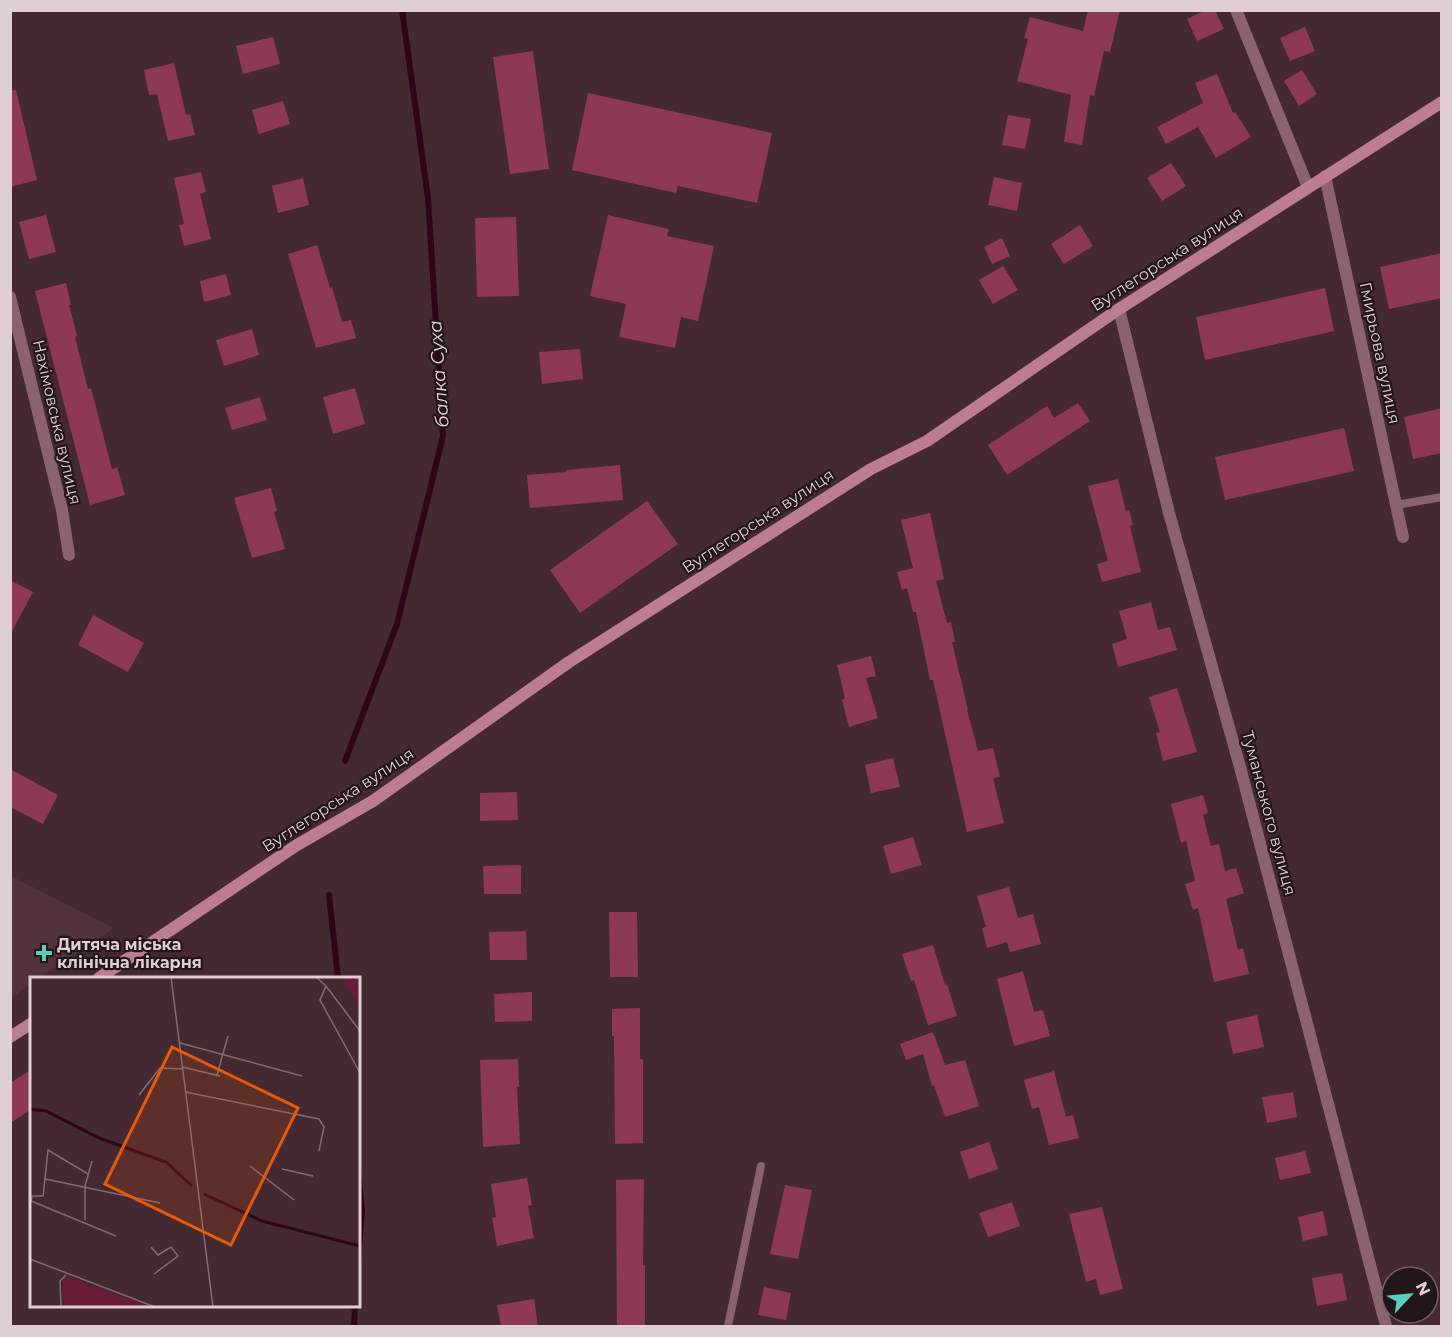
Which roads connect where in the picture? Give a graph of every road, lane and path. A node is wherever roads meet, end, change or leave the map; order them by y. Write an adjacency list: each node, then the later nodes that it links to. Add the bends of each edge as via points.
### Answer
1 (1236, 10): 4 (street)
2 (1442, 102): 3 (main road, Вуглегорська вулиця)
3 (1325, 177): 4 (main road, Вуглегорська вулиця); 8 (street, Гмирьова вулиця)
4 (1308, 188): 6 (main road, Вуглегорська вулиця)
5 (10, 297): 10 (street, Нахімовська вулиця, via 62,510)
6 (1119, 309): 11 (main road, Вуглегорська вулиця, via 927,441 871,468 569,663 373,801 297,845); 16 (street, Туманського вулиця, via 1169,513 1240,767)
7 (1442, 497): 8 (lane)
8 (1396, 505): 9 (street, Гмирьова вулиця)
9 (1403, 537)
10 (69, 555)
11 (100, 977)
12 (30, 1024): 13 (main road)
13 (10, 1037)
14 (761, 1166): 15 (lane)
15 (728, 1326)
16 (1386, 1326)

